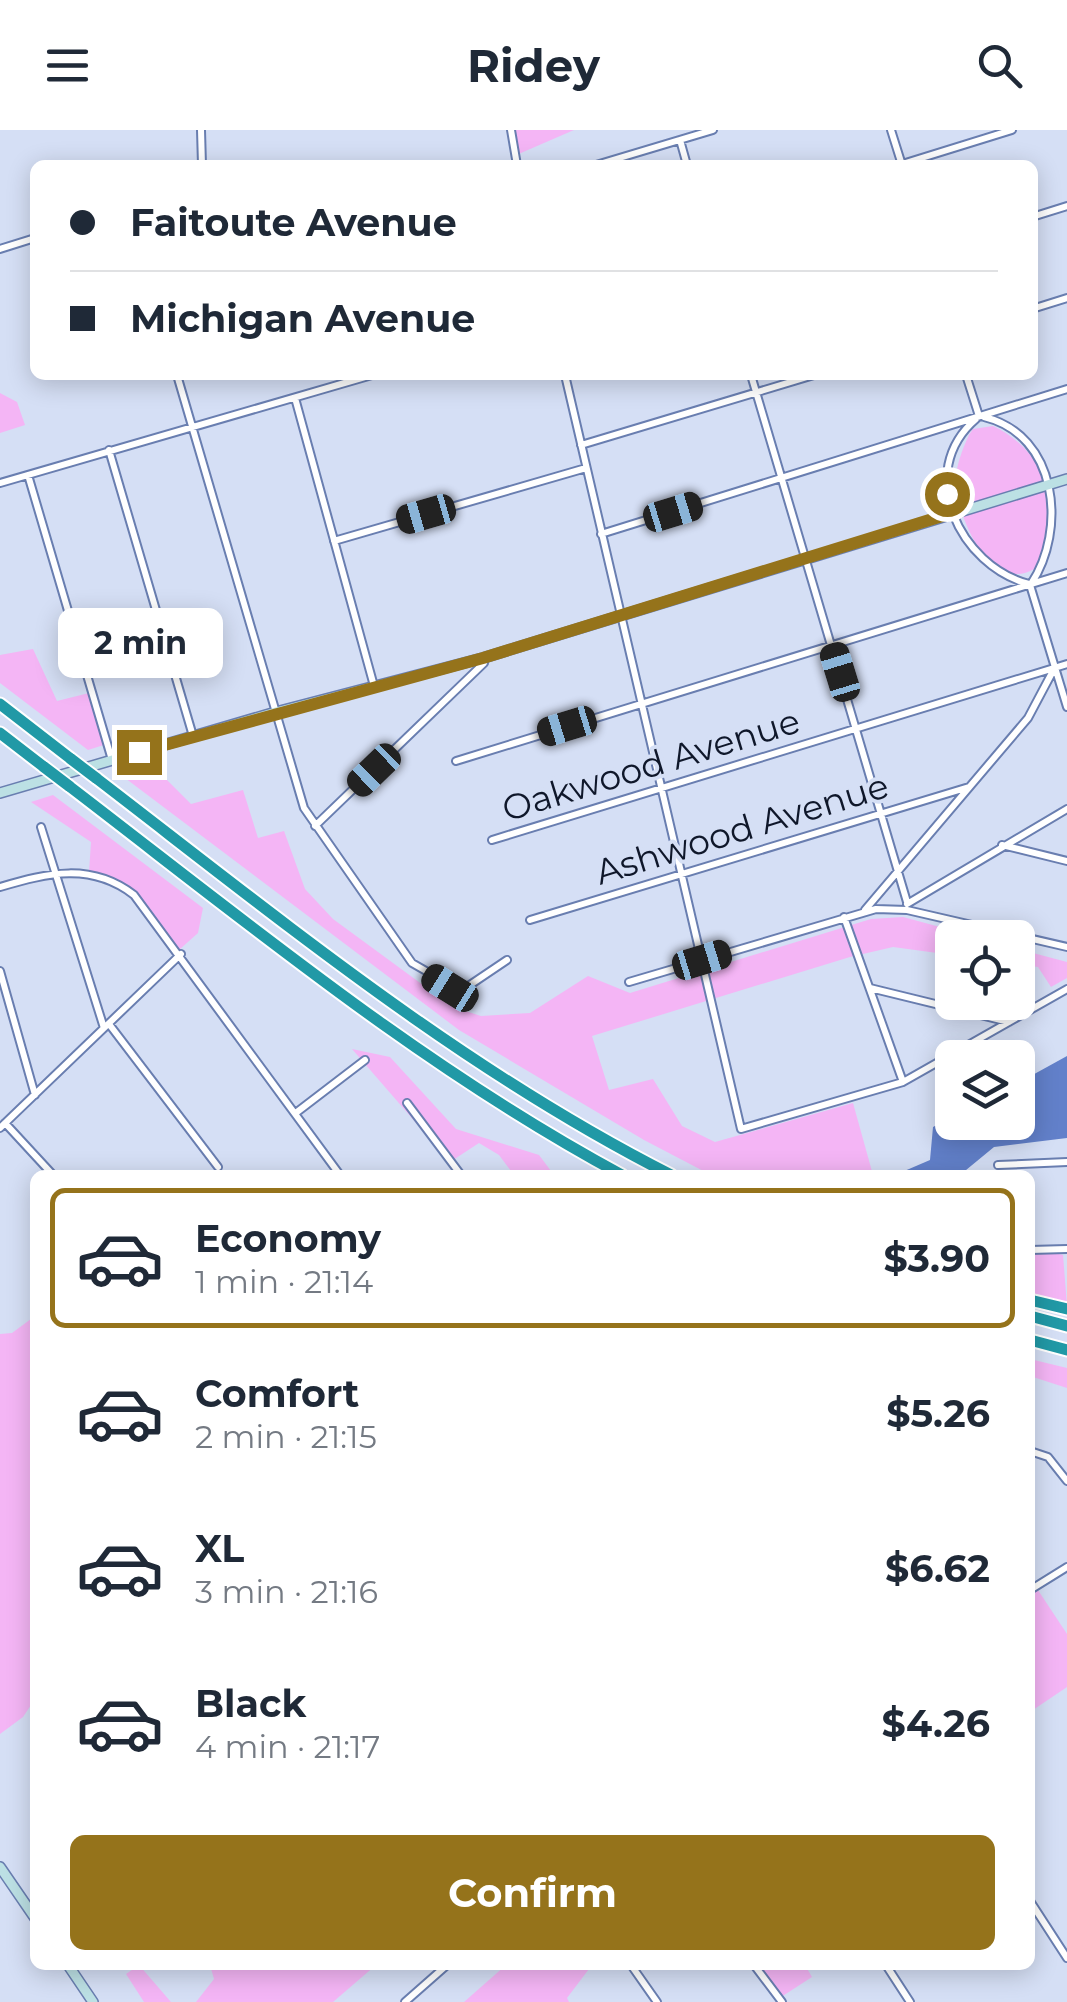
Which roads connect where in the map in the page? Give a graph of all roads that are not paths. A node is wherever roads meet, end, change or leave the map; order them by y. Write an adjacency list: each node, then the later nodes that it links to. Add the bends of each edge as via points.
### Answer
1 (201, 130): 7 (street)
2 (511, 130): 8 (street)
3 (712, 130): 6 (street)
4 (891, 130): 11 (street)
5 (1012, 130): 12 (street)
6 (680, 140): 9 (street); 10 (street)
7 (202, 160)
8 (516, 160)
9 (613, 160)
10 (686, 160)
11 (900, 160)
12 (917, 160)
13 (1067, 206): 14 (street)
14 (1038, 215)
15 (30, 240): 16 (street)
16 (0, 249)
17 (1067, 298): 18 (street)
18 (1038, 307)
19 (178, 380): 29 (street)
20 (355, 380): 27 (street)
21 (566, 380): 30 (street)
22 (752, 380): 26 (street)
23 (798, 380): 26 (street)
24 (968, 380): 28 (street)
25 (1067, 389): 28 (street)
26 (756, 393): 30 (street); 34 (street)
27 (295, 398): 29 (street); 40 (street)
28 (979, 416): 34 (street); 37 (street, via 1026,440); 38 (street, via 949,460)
29 (191, 427): 31 (street); 53 (street)
30 (581, 446): 32 (street)
31 (110, 450): 33 (street); 56 (street)
32 (586, 468): 39 (street); 40 (street)
33 (28, 475): 36 (street); 57 (street)
34 (782, 478): 39 (street); 41 (street)
35 (1067, 479): 37 (street)
36 (0, 483)
37 (1053, 483): 38 (street); 43 (street, via 1053,541)
38 (952, 513): 41 (street); 43 (street, via 986,562)
39 (601, 534): 44 (street)
40 (334, 541): 49 (street)
41 (806, 558): 44 (street); 45 (street)
42 (1067, 573): 43 (street)
43 (1030, 585): 45 (street); 48 (street)
44 (620, 618): 46 (street); 51 (street)
45 (832, 644): 51 (street); 54 (street)
46 (483, 658): 49 (street); 64 (street)
47 (1067, 664): 48 (street, Oakwood Avenue)
48 (1055, 668): 52 (street); 54 (street, Oakwood Avenue); 59 (street, via 1028,718)
49 (374, 686): 53 (street)
50 (0, 704): 100 (highway, bridge, via 446,1042)
51 (640, 704): 58 (street); 60 (street)
52 (1067, 707)
53 (276, 712): 56 (street); 64 (street, via 301,801)
54 (857, 728): 60 (street, Oakwood Avenue); 63 (street)
55 (0, 733): 99 (highway, bridge, via 411,1046)
56 (192, 736): 57 (street)
57 (112, 760): 61 (street)
58 (456, 761)
59 (969, 787): 63 (street, Ashwood Avenue); 69 (street)
60 (661, 788): 66 (street, Oakwood Avenue); 71 (street)
61 (0, 793)
62 (1067, 809): 67 (street)
63 (882, 812): 69 (street); 71 (street, Ashwood Avenue)
64 (315, 826): 79 (street, via 422,971 460,991)
65 (41, 828): 70 (street)
66 (492, 840)
67 (1002, 845): 68 (street); 73 (street)
68 (1067, 861)
69 (899, 868): 73 (street); 74 (street)
70 (55, 873): 72 (street); 78 (street, via 88,873 126,889); 86 (street)
71 (681, 874): 76 (street, Ashwood Avenue); 80 (street)
72 (0, 887)
73 (907, 906): 74 (street); 77 (street)
74 (864, 910): 75 (street)
75 (844, 917): 80 (street); 83 (street)
76 (530, 920)
77 (1067, 948)
78 (181, 954): 86 (street); 91 (street)
79 (507, 960)
80 (702, 960): 82 (street); 88 (street, via 742,1129)
81 (0, 971): 89 (street)
82 (629, 982)
83 (870, 988): 85 (street); 88 (street)
84 (1067, 989): 85 (street)
85 (1010, 1022): 88 (street)
86 (107, 1026): 89 (street); 95 (street)
87 (365, 1060): 91 (street)
88 (903, 1082)
89 (35, 1095): 92 (street)
90 (407, 1103): 98 (street)
91 (297, 1112): 97 (street)
92 (3, 1126): 96 (street)
93 (1067, 1162): 94 (street)
94 (998, 1165)
95 (218, 1167)
96 (48, 1170)
97 (337, 1170)
98 (458, 1170)
99 (613, 1170)
100 (662, 1170)
101 (1067, 1249): 102 (street)
102 (1035, 1250)
103 (1035, 1301): 104 (highway)
104 (1067, 1308)
105 (1035, 1317): 106 (highway)
106 (1067, 1326)
107 (1035, 1341): 108 (highway)
108 (1067, 1352)
109 (1035, 1453): 110 (street, via 1048,1457)
110 (1067, 1481)
111 (1067, 1566): 112 (street)
112 (1035, 1587)
113 (0, 1867): 114 (street)
114 (30, 1909)
115 (1035, 1909): 116 (street)
116 (1067, 1958)
117 (71, 1970): 122 (street)
118 (441, 1970): 123 (street)
119 (635, 1970): 124 (street)
120 (758, 1970): 125 (street)
121 (889, 1970): 126 (street)
122 (92, 2002)
123 (405, 2002)
124 (658, 2002)
125 (782, 2002)
126 (910, 2002)

